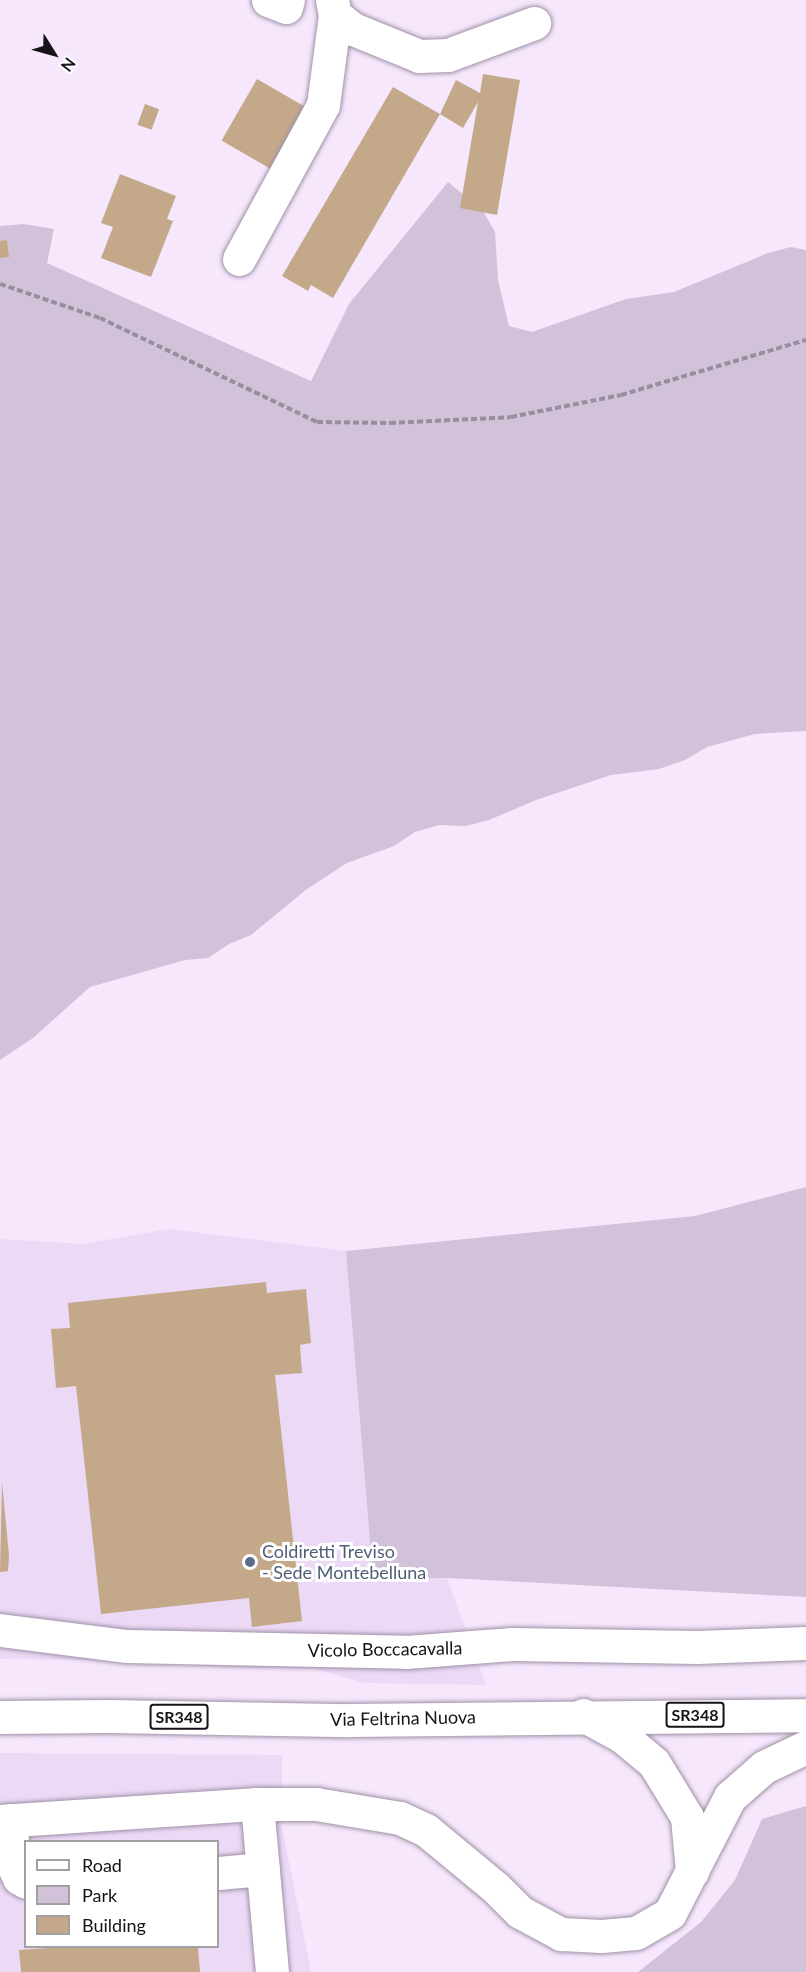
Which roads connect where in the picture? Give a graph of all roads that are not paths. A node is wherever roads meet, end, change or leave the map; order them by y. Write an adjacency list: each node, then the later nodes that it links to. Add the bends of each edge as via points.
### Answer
1 (268, 0): 2 (street, via 286,8)
2 (288, 0)
3 (334, 8): 4 (street, via 353,29 419,56 448,55); 5 (street, via 323,105)
4 (534, 23)
5 (239, 259)
6 (0, 1630): 7 (street, Vicolo Boccacavalla, via 127,1646 406,1652 513,1644 697,1647)
7 (806, 1643)
8 (806, 1715): 10 (street, Via Feltrina Nuova / SR348)
9 (3, 1716): 10 (street, Via Feltrina Nuova / SR348, via 350,1720)
10 (583, 1716): 16 (street, via 623,1737 654,1763 687,1817)
11 (806, 1747): 16 (street, via 764,1767 730,1797)
12 (256, 1804): 13 (street); 14 (street); 16 (street, via 316,1804 400,1818 434,1836 520,1912 561,1934 636,1933 670,1913)
13 (5, 1821): 17 (street, via 13,1865)
14 (263, 1869): 15 (street); 18 (street)
15 (219, 1873)
16 (692, 1874)
17 (24, 1881)
18 (273, 1972)

